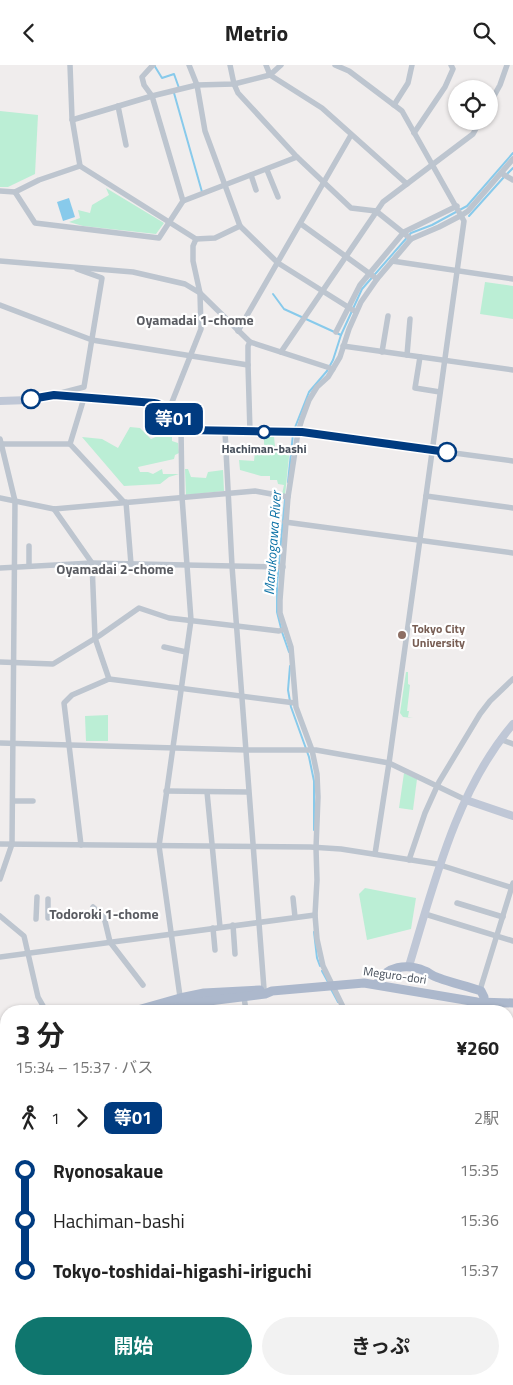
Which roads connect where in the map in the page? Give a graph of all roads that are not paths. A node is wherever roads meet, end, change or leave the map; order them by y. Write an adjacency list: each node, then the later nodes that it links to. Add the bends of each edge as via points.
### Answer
1 (70, 65): 18 (street)
2 (153, 65): 15 (street, via 142,77)
3 (189, 65): 13 (street)
4 (230, 65): 12 (street)
5 (266, 65): 11 (street)
6 (281, 65): 11 (street)
7 (335, 65): 16 (street, via 349,71)
8 (412, 65): 16 (street, via 408,83)
9 (451, 65): 20 (street, via 453,69 445,87)
10 (507, 65): 14 (street)
11 (270, 75): 12 (street); 21 (street, via 322,108)
12 (234, 84): 13 (street); 23 (street, via 238,93)
13 (197, 85): 15 (street); 33 (street, via 205,131)
14 (498, 88)
15 (152, 97): 17 (street); 38 (street)
16 (394, 105): 20 (street, via 402,111)
17 (118, 106): 18 (street); 22 (street)
18 (72, 120): 26 (street)
19 (475, 130): 25 (street)
20 (414, 133): 25 (street)
21 (352, 135): 31 (street); 32 (street)
22 (126, 145)
23 (297, 157): 27 (street); 31 (street)
24 (513, 159): 28 (street)
25 (433, 165): 32 (street); 39 (street)
26 (80, 166): 36 (street); 42 (street)
27 (267, 169): 29 (street); 37 (street)
28 (503, 174): 30 (street); 41 (street)
29 (251, 175): 33 (street); 34 (street)
30 (513, 180)
31 (324, 183): 40 (street, via 351,208); 43 (street)
32 (407, 184): 40 (street, via 383,201)
33 (225, 185): 38 (street); 44 (street)
34 (256, 189)
35 (0, 191): 36 (street)
36 (15, 192): 42 (street, via 35,223 159,238)
37 (278, 197)
38 (183, 201): 42 (street)
39 (457, 206): 41 (street); 45 (street)
40 (376, 211): 45 (street); 48 (street)
41 (462, 215): 47 (street); 53 (street)
42 (169, 222): 46 (street)
43 (301, 224): 48 (street); 51 (street)
44 (240, 226): 46 (street, via 215,238); 51 (street)
45 (404, 232): 47 (street); 54 (street)
46 (196, 239): 58 (street, via 193,261)
47 (411, 239): 50 (street)
48 (346, 255): 54 (street); 57 (street)
49 (0, 261): 52 (street)
50 (392, 261): 53 (street); 55 (street)
51 (278, 263): 57 (street); 64 (street)
52 (76, 267): 58 (street, via 133,272 185,284); 66 (street, via 102,278)
53 (458, 271): 56 (street); 74 (street)
54 (370, 272): 55 (street); 60 (street)
55 (377, 279): 61 (street)
56 (513, 279)
57 (321, 291): 60 (street); 70 (street)
58 (200, 293): 64 (street); 72 (street, via 201,329)
59 (0, 305): 66 (street)
60 (348, 309): 61 (street); 65 (street)
61 (356, 312): 68 (street)
62 (388, 317): 69 (street)
63 (410, 319): 71 (street)
64 (238, 331): 67 (street)
65 (336, 332)
66 (92, 340): 72 (street); 79 (street, via 84,387)
67 (250, 341): 70 (street); 75 (street)
68 (343, 346): 69 (street); 76 (street)
69 (382, 351): 71 (street)
70 (281, 352): 76 (street)
71 (407, 355): 73 (street)
72 (189, 356): 75 (street); 82 (street)
73 (420, 357): 74 (street); 78 (street, via 415,389)
74 (446, 360): 77 (street); 78 (street)
75 (248, 365): 85 (street)
76 (333, 369): 86 (street, via 309,400)
77 (513, 370)
78 (440, 393): 89 (street)
79 (50, 396): 80 (street); 81 (street)
80 (84, 398): 82 (street, via 160,403); 88 (street)
81 (0, 401)
82 (167, 409): 83 (street)
83 (181, 428): 84 (street); 94 (street)
84 (225, 431): 85 (street); 91 (street)
85 (250, 432): 86 (street)
86 (295, 432): 89 (street); 92 (street)
87 (0, 442): 88 (street); 96 (street)
88 (70, 444): 97 (street)
89 (432, 449): 90 (street); 93 (street)
90 (513, 461)
91 (228, 493): 92 (street, via 255,491); 94 (street); 108 (street)
92 (284, 496): 100 (street)
93 (426, 496): 98 (street); 101 (street)
94 (182, 497): 97 (street); 106 (street)
95 (0, 498): 96 (street)
96 (15, 501): 99 (street); 109 (street)
97 (125, 502): 99 (street); 105 (street)
98 (513, 508)
99 (54, 509): 104 (street)
100 (285, 522): 101 (street); 110 (street)
101 (419, 540): 103 (street); 134 (street)
102 (29, 546): 107 (street)
103 (513, 553)
104 (92, 563): 105 (street); 107 (street); 115 (street)
105 (131, 564): 106 (street)
106 (186, 565): 108 (street); 112 (street)
107 (28, 566): 109 (street)
108 (232, 566): 110 (street); 113 (street)
109 (14, 567): 111 (street); 119 (street)
110 (280, 567): 114 (street)
111 (0, 568)
112 (191, 620): 113 (street); 115 (street, via 170,618 138,608); 117 (street)
113 (237, 626): 114 (street); 123 (street)
114 (282, 629): 124 (street, via 292,653)
115 (95, 638): 119 (street, via 53,664); 120 (street)
116 (164, 647): 117 (street)
117 (186, 652): 122 (street)
118 (0, 661): 119 (street)
119 (13, 662): 128 (street)
120 (109, 679): 122 (street); 130 (street, via 72,695 64,703)
121 (513, 679): 135 (street, via 480,714)
122 (181, 689): 123 (street); 131 (street)
123 (242, 697): 124 (street); 132 (street)
124 (291, 703): 133 (street)
125 (513, 724): 126 (street)
126 (501, 738): 129 (street); 141 (street)
127 (0, 743): 128 (street)
128 (13, 743): 130 (street); 139 (street)
129 (513, 744)
130 (69, 745): 131 (street); 145 (street)
131 (173, 748): 132 (street); 136 (street)
132 (246, 750): 133 (street); 138 (street)
133 (309, 750): 134 (street); 149 (street, via 318,786)
134 (389, 763): 135 (street); 150 (street)
135 (437, 787): 141 (street); 151 (street)
136 (166, 791): 137 (street); 146 (street)
137 (207, 792): 138 (street); 147 (street)
138 (248, 792): 148 (street)
139 (12, 801): 140 (street); 144 (street)
140 (33, 801)
141 (466, 801): 142 (street); 152 (street)
142 (513, 816)
143 (0, 844): 144 (street)
144 (12, 844): 145 (street); 153 (street)
145 (81, 845): 146 (street)
146 (159, 846): 147 (street); 170 (street)
147 (212, 847): 148 (street); 169 (street)
148 (253, 847): 149 (street); 167 (street)
149 (313, 848): 150 (street); 161 (street, via 317,880)
150 (375, 854): 151 (street)
151 (409, 859): 152 (street)
152 (440, 865): 154 (street); 160 (street)
153 (0, 879)
154 (513, 886): 164 (street)
155 (37, 897): 166 (street)
156 (293, 898): 163 (street)
157 (48, 899): 165 (street)
158 (457, 903): 164 (street)
159 (93, 907): 173 (street, via 104,917)
160 (425, 914): 171 (street); 178 (street)
161 (313, 915): 163 (street); 181 (street, via 320,957)
162 (0, 916): 175 (street, via 24,936)
163 (295, 917): 167 (street)
164 (502, 917): 171 (street)
165 (48, 918)
166 (36, 919)
167 (260, 922): 168 (street); 182 (street)
168 (233, 925): 169 (street); 176 (street)
169 (216, 927): 170 (street); 174 (street)
170 (171, 934): 173 (street); 188 (street)
171 (496, 936): 172 (street); 183 (street)
172 (513, 941)
173 (110, 942): 175 (street); 180 (street)
174 (215, 950)
175 (28, 953): 177 (street); 187 (street)
176 (236, 954)
177 (0, 957)
178 (409, 966): 179 (main road, via 392,969); 183 (main road)
179 (377, 984): 181 (main road, Meguro-dori); 185 (main road, Meguro-dori)
180 (143, 985)
181 (330, 985): 182 (main road, Meguro-dori); 190 (street)
182 (268, 990): 184 (main road, Meguro-dori, via 265,994); 188 (main road, Meguro-dori, via 226,991)
183 (480, 990): 185 (main road)
184 (244, 997): 188 (main road, Meguro-dori); 189 (street)
185 (484, 1002): 186 (main road, Meguro-dori)
186 (513, 1003)
187 (43, 1005)
188 (181, 1005)
189 (245, 1005)
190 (342, 1005)

